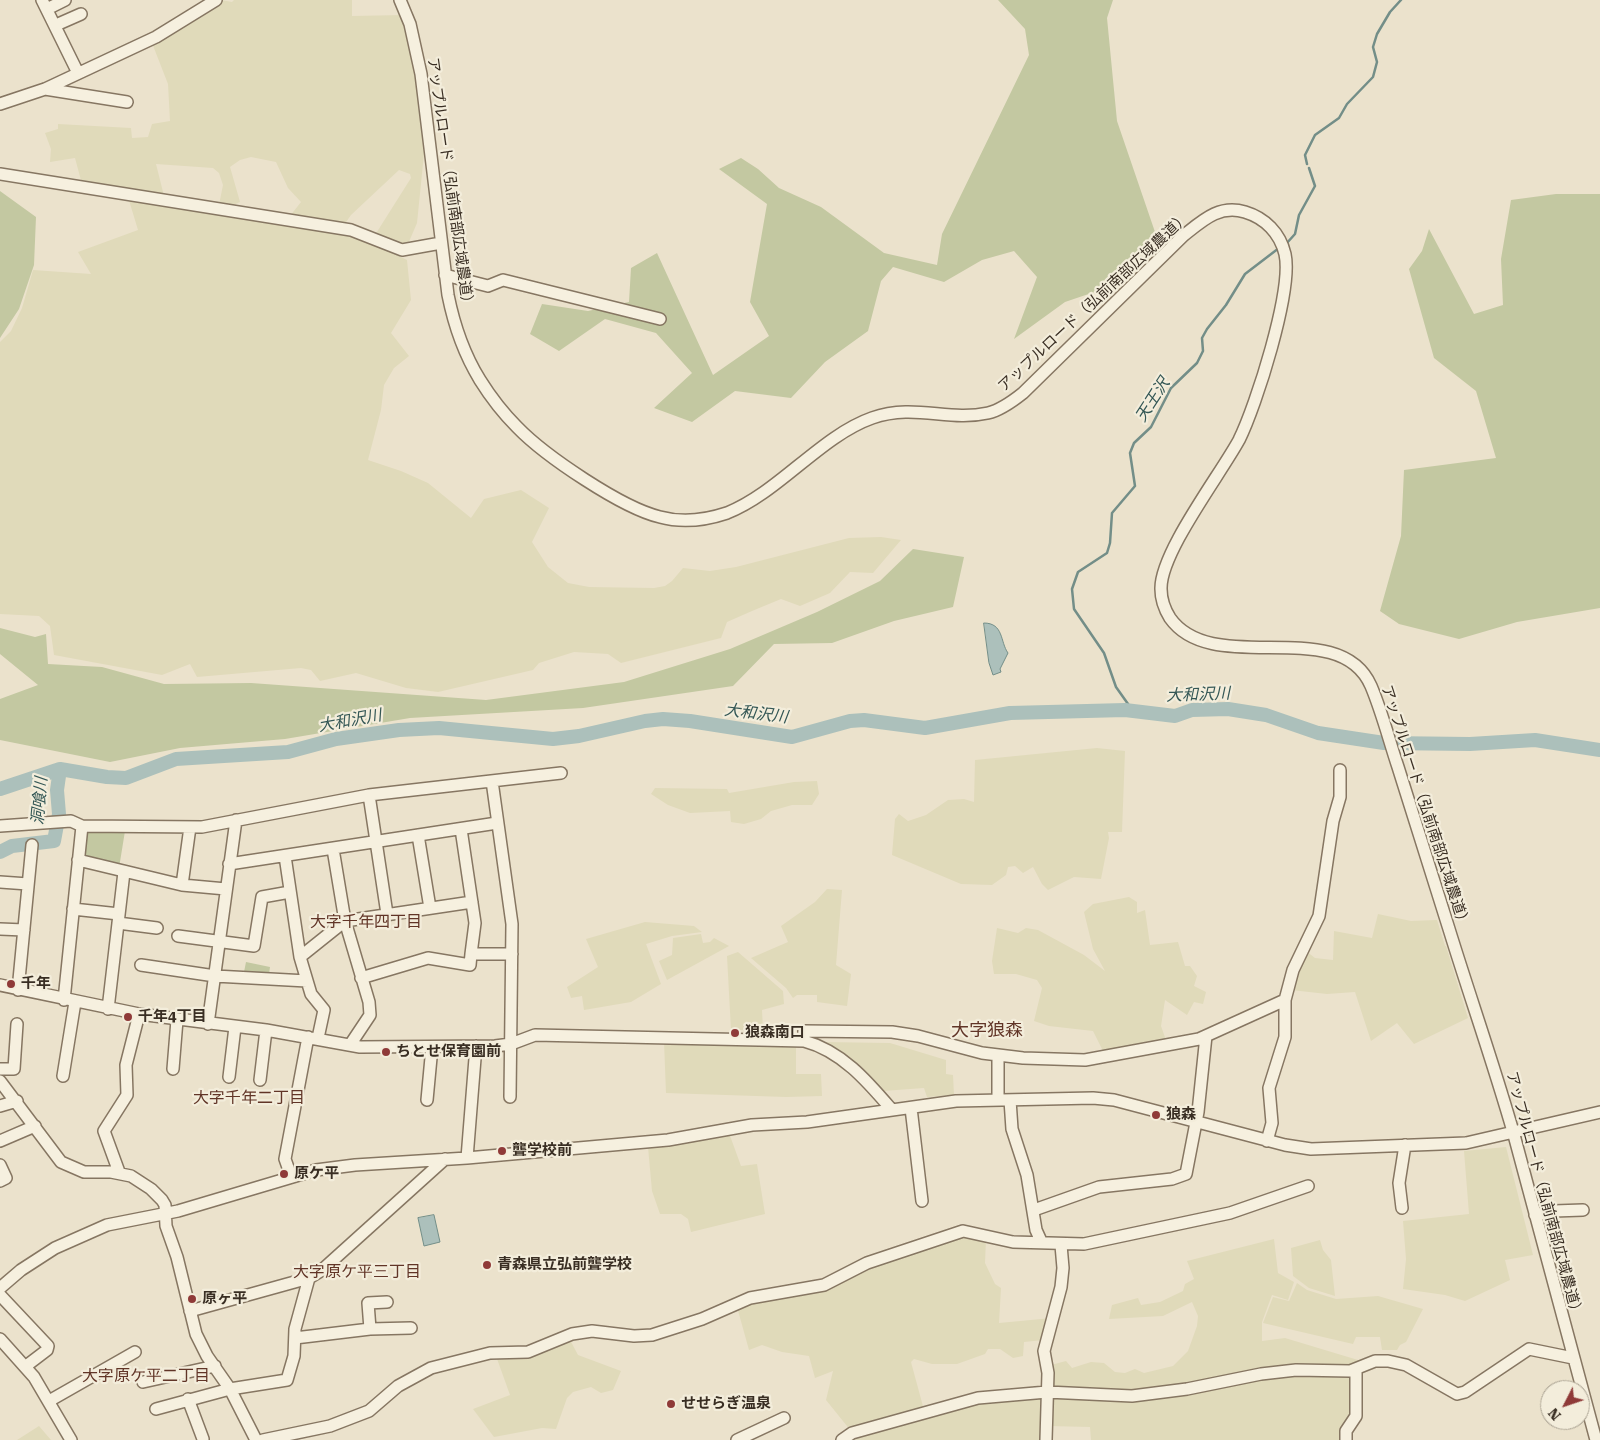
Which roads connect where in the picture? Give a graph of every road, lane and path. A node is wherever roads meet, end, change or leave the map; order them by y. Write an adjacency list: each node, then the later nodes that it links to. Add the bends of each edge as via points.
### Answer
1 (65, 0): 4 (street)
2 (216, 0): 7 (street, via 156,37)
3 (400, 0): 12 (street, アップルロード（弘前南部広域農道）, via 410,24 421,74)
4 (45, 4): 6 (street)
5 (81, 14): 6 (street)
6 (56, 25): 7 (street)
7 (78, 73): 8 (street)
8 (45, 89): 9 (street); 10 (street)
9 (2, 101)
10 (127, 102)
11 (0, 174): 12 (street, via 351,230 402,250)
12 (441, 243): 13 (street, アップルロード（弘前南部広域農道）)
13 (445, 275): 14 (street, via 488,286 504,280); 91 (street, アップルロード（弘前南部広域農道）, via 452,316 470,362 490,394 518,428 553,457 625,503 662,518 695,520 742,505 844,432 870,418 901,411 970,416 1006,406 1029,388 1183,236 1205,219 1230,209 1258,217 1269,225 1280,239 1286,264 1274,335 1241,436 1166,563 1160,589 1162,601 1176,625 1201,641 1319,651 1348,659 1369,683)
14 (660, 319)
15 (1340, 770): 58 (street, via 1340,797 1333,821 1319,916 1293,970)
16 (561, 773): 17 (street)
17 (492, 781): 18 (street); 20 (street)
18 (369, 795): 19 (street); 26 (street)
19 (236, 820): 23 (street); 31 (street)
20 (497, 823): 24 (street); 50 (street, via 512,924)
21 (0, 826): 22 (street, via 71,821)
22 (82, 826): 23 (street); 30 (street)
23 (190, 827): 35 (street)
24 (461, 829): 25 (street); 38 (street)
25 (418, 835): 26 (street); 39 (street)
26 (376, 842): 28 (street); 41 (street)
27 (32, 845): 34 (street)
28 (333, 848): 29 (street); 43 (street)
29 (285, 856): 31 (street); 37 (street)
30 (78, 860): 32 (street); 40 (street)
31 (230, 864): 36 (street)
32 (124, 872): 35 (street); 42 (street)
33 (0, 882): 34 (street)
34 (28, 884): 46 (street)
35 (182, 885): 36 (street)
36 (226, 889): 48 (street)
37 (290, 892): 48 (street, via 262,896 254,946); 51 (street)
38 (472, 902): 39 (street); 49 (street, via 475,923)
39 (430, 908): 41 (street)
40 (73, 910): 42 (street); 59 (street)
41 (387, 914): 43 (street)
42 (118, 918): 44 (street); 60 (street)
43 (345, 921): 51 (street); 54 (street)
44 (157, 928)
45 (0, 929): 46 (street)
46 (24, 930): 57 (street)
47 (178, 936): 48 (street)
48 (219, 941): 53 (street)
49 (471, 954): 50 (street); 54 (street, via 470,965 428,958)
50 (512, 954): 70 (street)
51 (300, 957): 55 (street)
52 (141, 965): 53 (street)
53 (215, 976): 55 (street); 64 (street)
54 (361, 978): 71 (street, via 370,1015)
55 (307, 981): 68 (street, via 311,994 324,1010)
56 (0, 986): 57 (street)
57 (18, 990): 59 (street)
58 (1285, 1000): 67 (street); 93 (street, via 1285,1037 1269,1088 1272,1124)
59 (69, 1001): 60 (street); 77 (street)
60 (108, 1009): 61 (street)
61 (138, 1014): 62 (street); 98 (street, via 126,1065 127,1095 104,1131)
62 (177, 1020): 64 (street); 76 (street)
63 (17, 1024): 75 (street, via 14,1069)
64 (208, 1024): 65 (street)
65 (235, 1027): 66 (street); 78 (street)
66 (266, 1030): 68 (street); 80 (street)
67 (1206, 1036): 74 (street, via 1098,1059); 89 (street)
68 (313, 1038): 71 (street); 99 (street, via 285,1159)
69 (804, 1041): 70 (street, via 535,1035); 74 (street, via 804,1031 892,1032); 87 (street, via 851,1066)
70 (511, 1044): 72 (street); 81 (street)
71 (350, 1045): 73 (street, via 368,1048)
72 (476, 1046): 73 (street); 95 (street)
73 (432, 1047): 82 (street)
74 (998, 1055): 83 (street)
75 (0, 1069)
76 (173, 1069)
77 (63, 1076)
78 (228, 1077)
79 (0, 1080): 84 (street)
80 (260, 1080)
81 (510, 1097)
82 (427, 1100)
83 (1004, 1100): 86 (street, via 956,1101); 89 (street, via 1114,1100); 104 (street)
84 (17, 1102): 85 (street); 90 (street)
85 (0, 1106)
86 (911, 1108): 87 (street); 102 (street)
87 (892, 1110): 95 (street, via 807,1122 752,1125 668,1140)
88 (1600, 1112): 91 (street)
89 (1195, 1120): 93 (street); 104 (street, via 1188,1170 1180,1177 1099,1187)
90 (35, 1126): 92 (street); 98 (street, via 61,1162 68,1166 84,1172)
91 (1513, 1133): 94 (street, via 1466,1142); 107 (street, アップルロード（弘前南部広域農道）)
92 (0, 1141)
93 (1267, 1141): 94 (street, via 1311,1149)
94 (1405, 1145): 103 (street, via 1399,1183)
95 (467, 1158): 96 (street)
96 (445, 1159): 99 (street, via 340,1166); 110 (street, via 343,1253)
97 (0, 1164): 100 (street, via 6,1178)
98 (119, 1172): 106 (street, via 151,1189 166,1205)
99 (291, 1176): 106 (street)
100 (0, 1181)
101 (1308, 1186): 109 (street, via 1215,1216 1084,1244)
102 (922, 1202)
103 (1402, 1208)
104 (1034, 1210): 108 (street)
105 (1583, 1210): 107 (street)
106 (166, 1214): 111 (street, via 107,1225 55,1248); 114 (street, via 166,1226)
107 (1535, 1215): 120 (street, アップルロード（弘前南部広域農道）)
108 (1041, 1241): 109 (street); 135 (street, via 1013,1242 963,1231 866,1263 824,1285 750,1298 707,1318 652,1335 592,1331 572,1334 528,1352 490,1353 431,1368 398,1386 369,1412 330,1426)
109 (1061, 1245): 126 (street, via 1061,1287 1044,1351)
110 (309, 1278): 114 (street); 117 (street)
111 (0, 1288)
112 (0, 1295): 121 (street, via 48,1346)
113 (387, 1302): 116 (street, via 368,1303)
114 (190, 1311): 122 (street, via 202,1346)
115 (411, 1328): 116 (street)
116 (370, 1329): 117 (street)
117 (294, 1338): 125 (street, via 294,1356 287,1380)
118 (0, 1339): 121 (street)
119 (135, 1352): 128 (street)
120 (1573, 1358): 123 (street, via 1529,1349 1465,1392 1457,1394 1423,1373 1397,1363 1375,1362); 140 (street, アップルロード（弘前南部広域農道）)
121 (26, 1366): 128 (street)
122 (215, 1366): 124 (street); 125 (street)
123 (1356, 1370): 126 (street, via 1296,1370 1261,1374 1132,1396); 139 (street, via 1356,1416 1346,1431)
124 (143, 1382)
125 (230, 1389): 127 (street); 134 (street)
126 (1047, 1392): 137 (street, via 972,1399 852,1433); 138 (street)
127 (188, 1399): 129 (street); 132 (street)
128 (49, 1401): 133 (street)
129 (156, 1409)
130 (784, 1418): 131 (street)
131 (762, 1435): 136 (street)
132 (203, 1439)
133 (71, 1440)
134 (256, 1440)
135 (263, 1440)
136 (737, 1440)
137 (842, 1440)
138 (1046, 1440)
139 (1346, 1440)
140 (1596, 1440)

